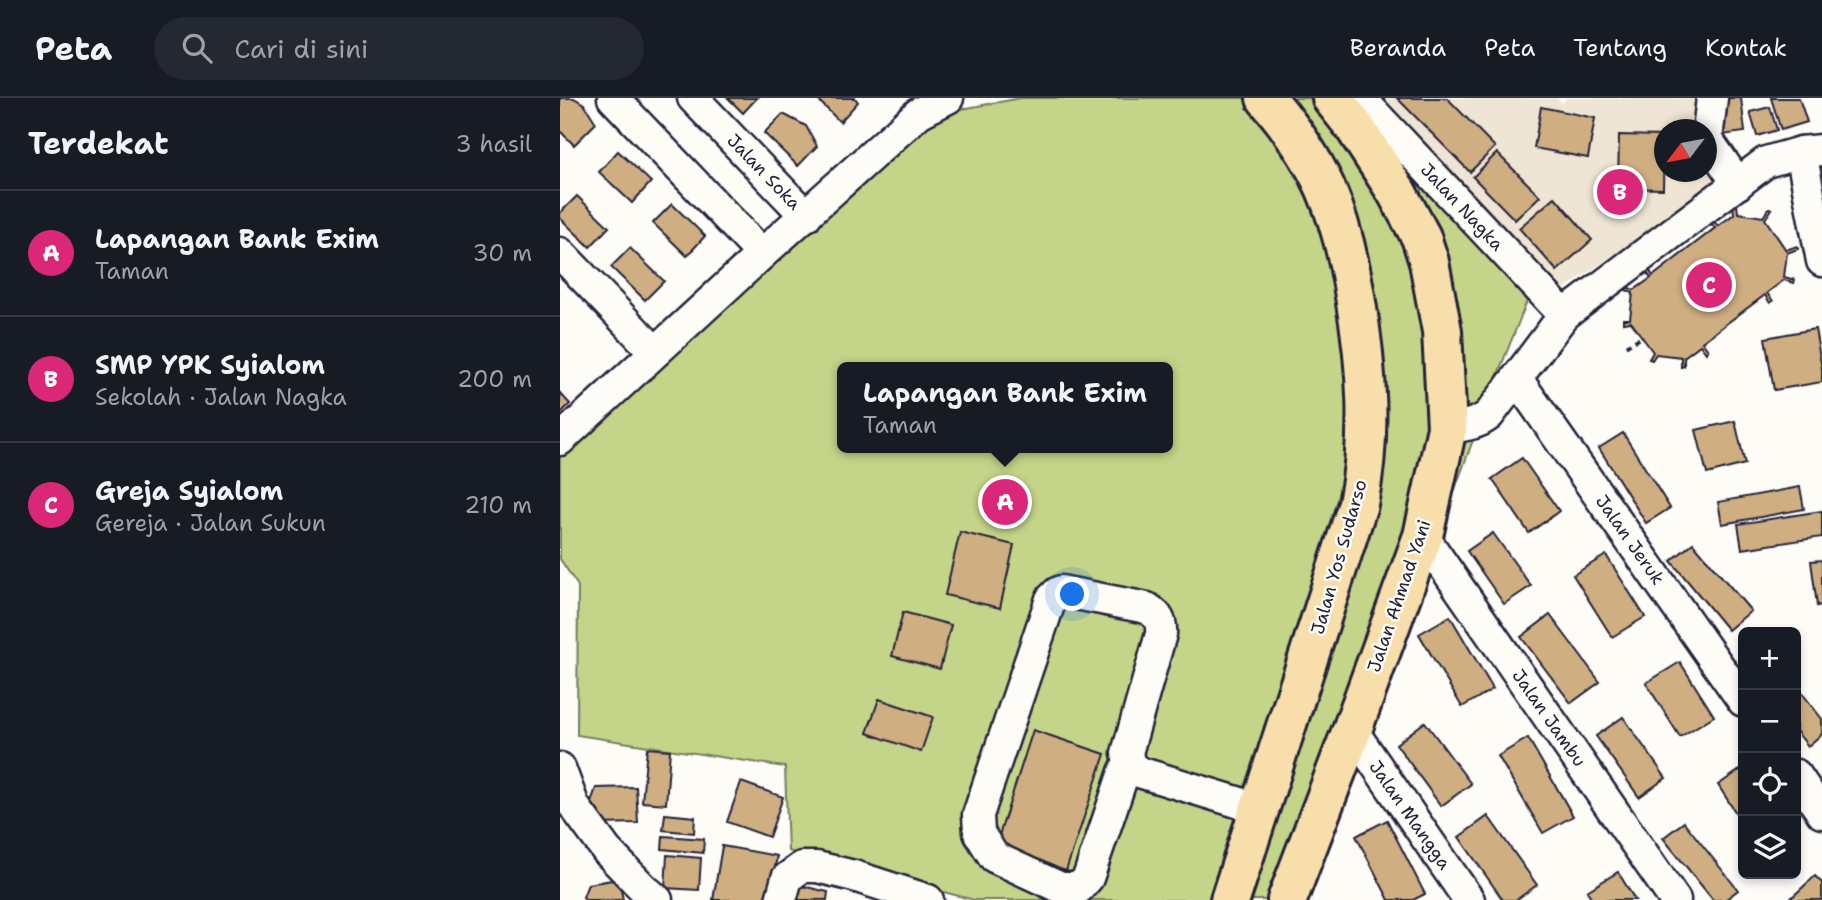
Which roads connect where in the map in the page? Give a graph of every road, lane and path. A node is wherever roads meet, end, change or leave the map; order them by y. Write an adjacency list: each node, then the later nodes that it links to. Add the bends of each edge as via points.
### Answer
1 (613, 98): 13 (street)
2 (693, 98): 11 (street, Jalan Soka)
3 (948, 98): 8 (street)
4 (1266, 98): 28 (highway, Jalan Yos Sudarso, via 1306,151 1336,220 1350,266 1368,404 1358,504)
5 (1332, 98): 20 (highway, Jalan Ahmad Yani, via 1396,191 1421,237 1442,331)
6 (1360, 98): 15 (street, Jalan Nagka)
7 (1712, 98): 10 (street, via 1707,139)
8 (913, 105): 11 (street)
9 (1811, 151): 10 (street, via 1766,162); 14 (street)
10 (1738, 184): 15 (street)
11 (806, 216): 13 (street)
12 (560, 253): 18 (street)
13 (762, 254): 18 (street)
14 (1822, 261)
15 (1564, 315): 19 (street)
16 (1642, 337): 17 (path)
17 (1626, 346)
18 (655, 352): 21 (street)
19 (1517, 379): 20 (street, via 1482,421); 23 (street, Jalan Jeruk)
20 (1447, 428): 22 (highway, Jalan Ahmad Yani)
21 (560, 440)
22 (1423, 536): 24 (highway, Jalan Ahmad Yani); 37 (street, Jalan Jambu)
23 (1738, 694)
24 (1352, 730): 35 (highway, Jalan Ahmad Yani); 36 (street, Jalan Mangga)
25 (1130, 766): 25 (street, via 1127,753 1161,634 1160,621 1147,608 1061,591 1046,612 978,815 979,833 994,856 1061,888 1079,888 1088,878 1124,772); 28 (street)
26 (560, 768): 30 (street, via 575,806 607,851)
27 (1801, 782): 29 (street)
28 (1252, 807): 33 (street); 34 (highway, Jalan Yos Sudarso)
29 (1822, 813)
30 (657, 900)
31 (781, 900): 32 (street, via 787,878 802,867 817,867)
32 (928, 900)
33 (1212, 900)
34 (1230, 900)
35 (1287, 900)
36 (1469, 900)
37 (1675, 900)

